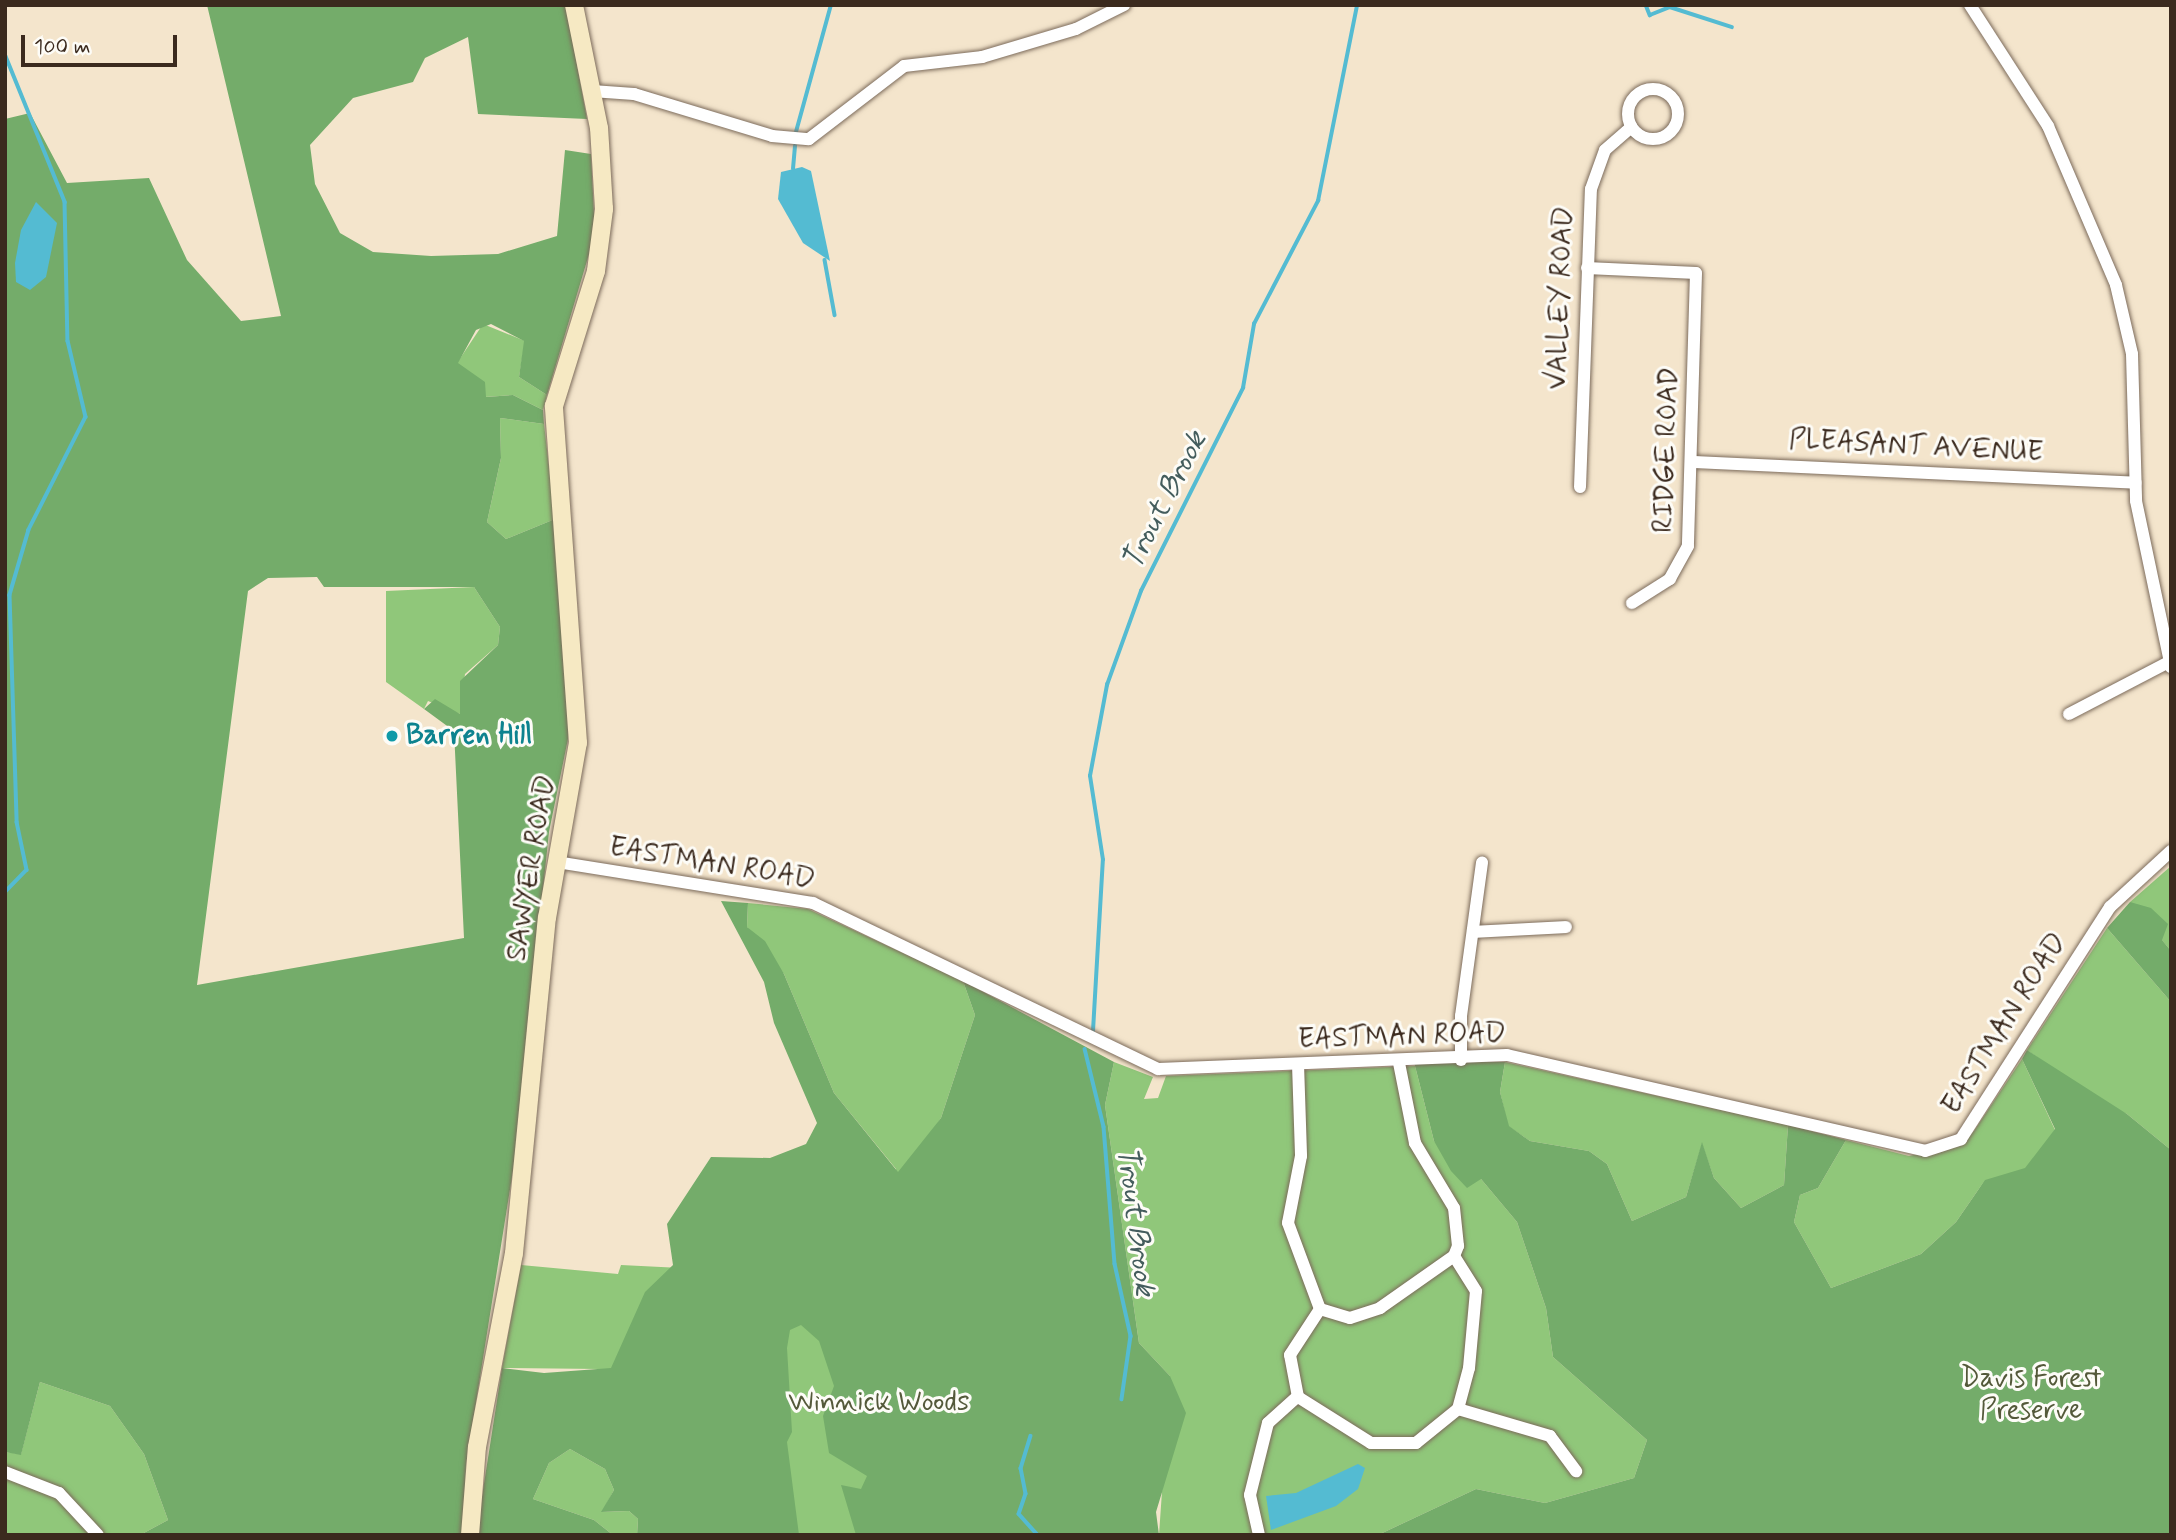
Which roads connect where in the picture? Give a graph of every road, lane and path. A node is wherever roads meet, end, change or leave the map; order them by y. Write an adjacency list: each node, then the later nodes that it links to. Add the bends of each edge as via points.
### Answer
1 (574, 5): 4 (street, SAWYER ROAD)
2 (1125, 5): 4 (street, via 1076,29 982,57 904,66 809,139 772,136 634,94)
3 (1970, 5): 8 (street, via 2048,126 2116,285 2132,354)
4 (592, 91): 14 (street, SAWYER ROAD, via 604,186 602,241 560,374 554,417 578,732)
5 (1631, 127): 5 (street, via 1649,139 1667,135 1678,119 1671,96 1653,88 1636,94 1628,110); 6 (street, VALLEY ROAD, via 1600,158 1591,189)
6 (1587, 268): 7 (street, RIDGE ROAD, via 1696,273); 9 (street, VALLEY ROAD)
7 (1695, 462): 8 (street, PLEASANT AVENUE); 10 (street, RIDGE ROAD, via 1685,555 1656,591)
8 (2135, 483): 11 (street)
9 (1580, 486)
10 (1632, 603)
11 (2170, 664): 12 (street)
12 (2069, 714)
13 (2171, 851): 18 (street, EASTMAN ROAD, via 2110,907 1975,1121 1944,1148 1904,1148 1507,1055)
14 (557, 862): 20 (street, EASTMAN ROAD, via 813,902 1148,1066); 28 (street, SAWYER ROAD, via 514,1253 477,1447)
15 (1482, 862): 17 (street)
16 (1566, 927): 17 (street)
17 (1473, 932): 18 (street)
18 (1461, 1060): 19 (street, EASTMAN ROAD)
19 (1399, 1063): 20 (street, EASTMAN ROAD); 21 (street, via 1415,1143 1461,1223)
20 (1298, 1064): 22 (street, via 1301,1156 1288,1223)
21 (1454, 1256): 22 (street, via 1363,1315); 24 (street, via 1476,1291 1479,1315)
22 (1320, 1309): 23 (street, via 1290,1355)
23 (1298, 1396): 24 (street, via 1313,1411 1385,1446 1430,1437); 29 (street, via 1277,1408 1268,1423 1250,1495)
24 (1458, 1409): 25 (street, via 1549,1436)
25 (1576, 1471)
26 (5, 1472): 27 (street, via 59,1493)
27 (98, 1535)
28 (470, 1535)
29 (1259, 1535)

